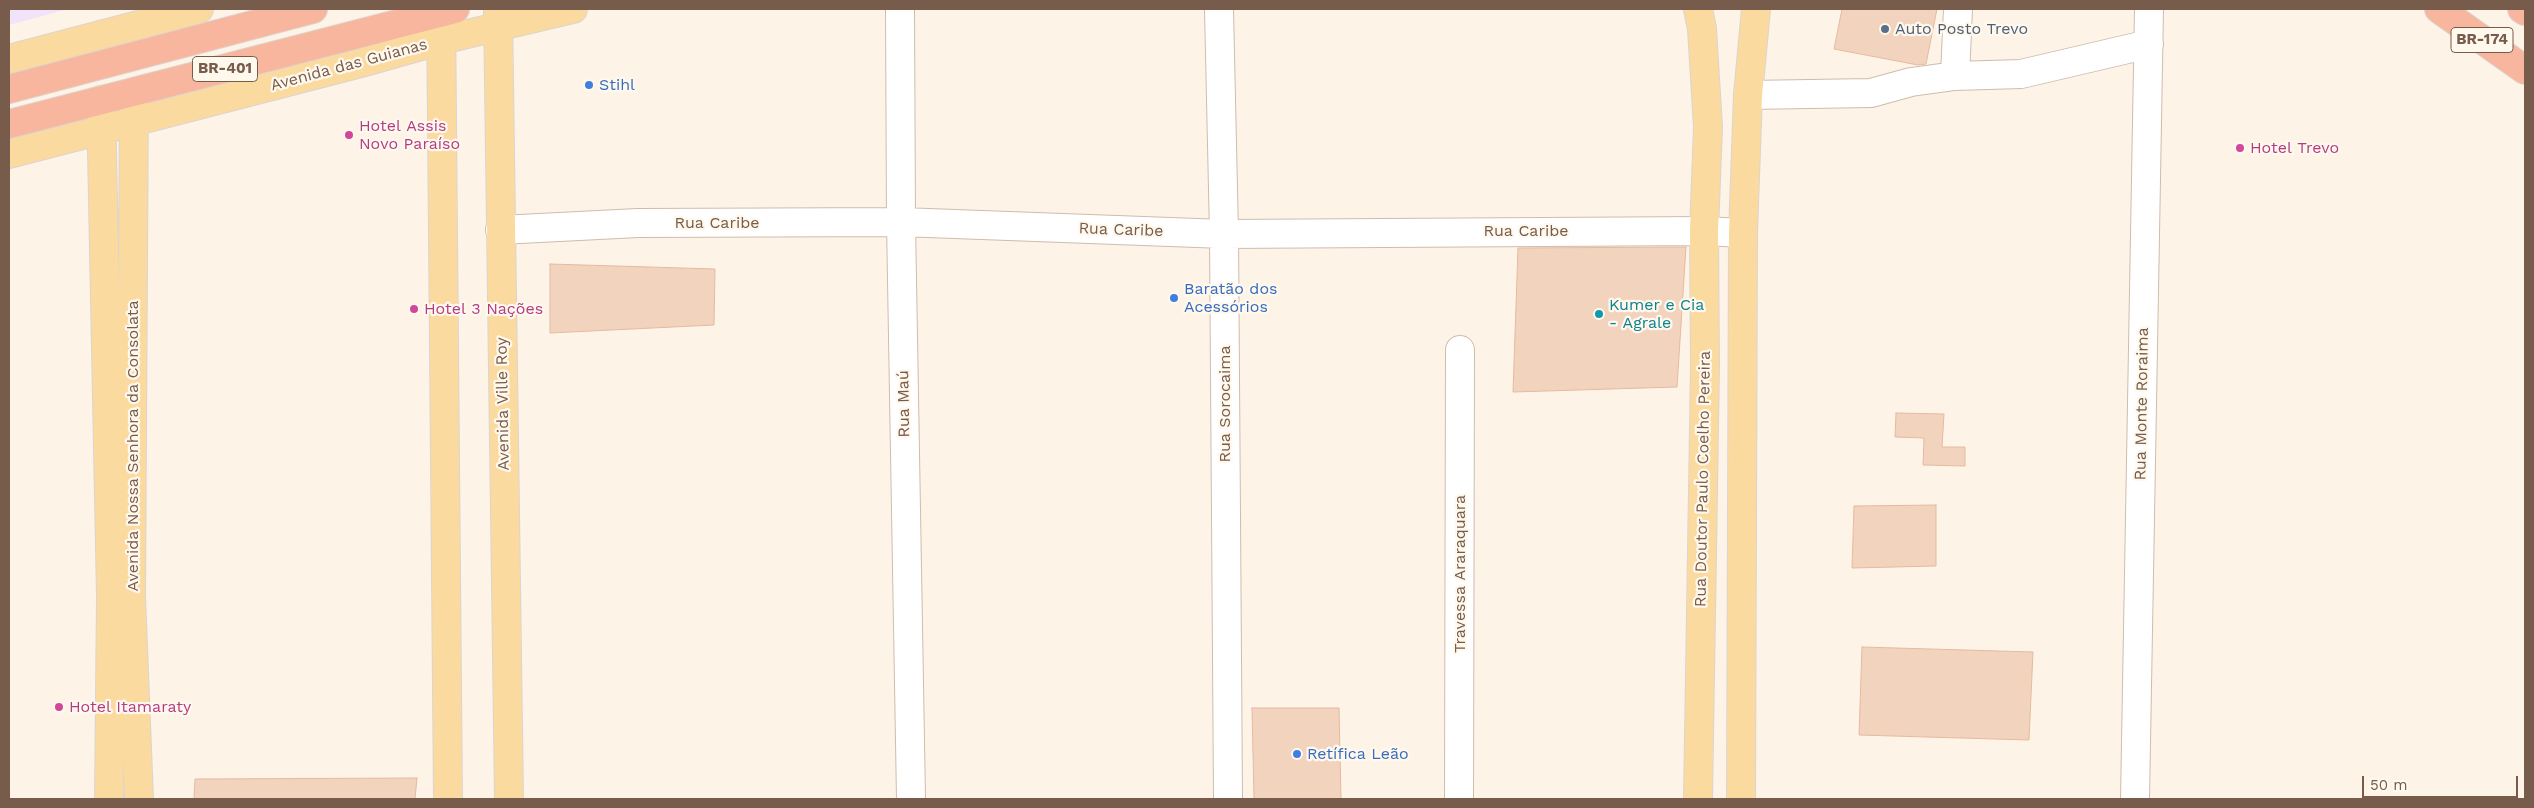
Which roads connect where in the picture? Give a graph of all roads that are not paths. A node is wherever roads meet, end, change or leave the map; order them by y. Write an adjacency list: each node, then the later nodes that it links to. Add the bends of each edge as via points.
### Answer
1 (199, 9): 15 (main road)
2 (313, 9): 18 (highway, BR-401)
3 (573, 9): 12 (main road, Avenida das Guianas)
4 (900, 9): 26 (street, Rua Maú)
5 (1219, 9): 30 (street, Rua Sorocaima)
6 (1698, 9): 28 (main road, Rua Doutor Paulo Coelho Pereira, via 1708,127)
7 (1756, 9): 20 (main road)
8 (1958, 9): 17 (street)
9 (2149, 9): 14 (street, Rua Monte Roraima)
10 (2439, 9): 16 (highway, BR-174)
11 (446, 10): 13 (main road); 19 (highway, Avenida das Guianas / BR-401)
12 (498, 18): 13 (main road, Avenida das Guianas); 27 (main road, Avenida Ville Roy)
13 (442, 40): 22 (main road, Avenida das Guianas, via 361,64); 35 (main road)
14 (2149, 44): 17 (street, via 2021,74); 42 (street, Rua Monte Roraima)
15 (9, 59)
16 (2525, 70)
17 (1955, 76): 20 (street, via 1912,82 1870,93)
18 (9, 89)
19 (134, 94): 21 (highway, Avenida das Guianas / BR-401); 22 (main road, Avenida Nossa Senhora da Consolata)
20 (1748, 95): 29 (main road)
21 (101, 100): 23 (highway, Avenida das Guianas / BR-401); 24 (main road, Avenida Nossa Senhora da Consolata)
22 (135, 121): 24 (main road, Avenida das Guianas); 32 (main road, Avenida Nossa Senhora da Consolata)
23 (9, 124)
24 (102, 129): 25 (main road, Avenida das Guianas); 32 (main road, Avenida Nossa Senhora da Consolata)
25 (9, 154)
26 (901, 222): 27 (street, Rua Caribe, via 638,223); 30 (street, Rua Caribe); 37 (street, Rua Maú)
27 (500, 230): 36 (main road, Avenida Ville Roy)
28 (1704, 231): 29 (street, Rua Caribe); 30 (street, Rua Caribe); 40 (main road, Rua Doutor Paulo Coelho Pereira)
29 (1743, 233): 41 (main road)
30 (1224, 234): 38 (street, Rua Sorocaima)
31 (1460, 350): 39 (street, Travessa Araraquara)
32 (121, 596): 33 (main road, Avenida Nossa Senhora da Consolata); 34 (main road, Avenida Nossa Senhora da Consolata)
33 (110, 799)
34 (139, 799)
35 (448, 799)
36 (509, 799)
37 (911, 799)
38 (1228, 799)
39 (1459, 799)
40 (1698, 799)
41 (1741, 799)
42 (2135, 799)

